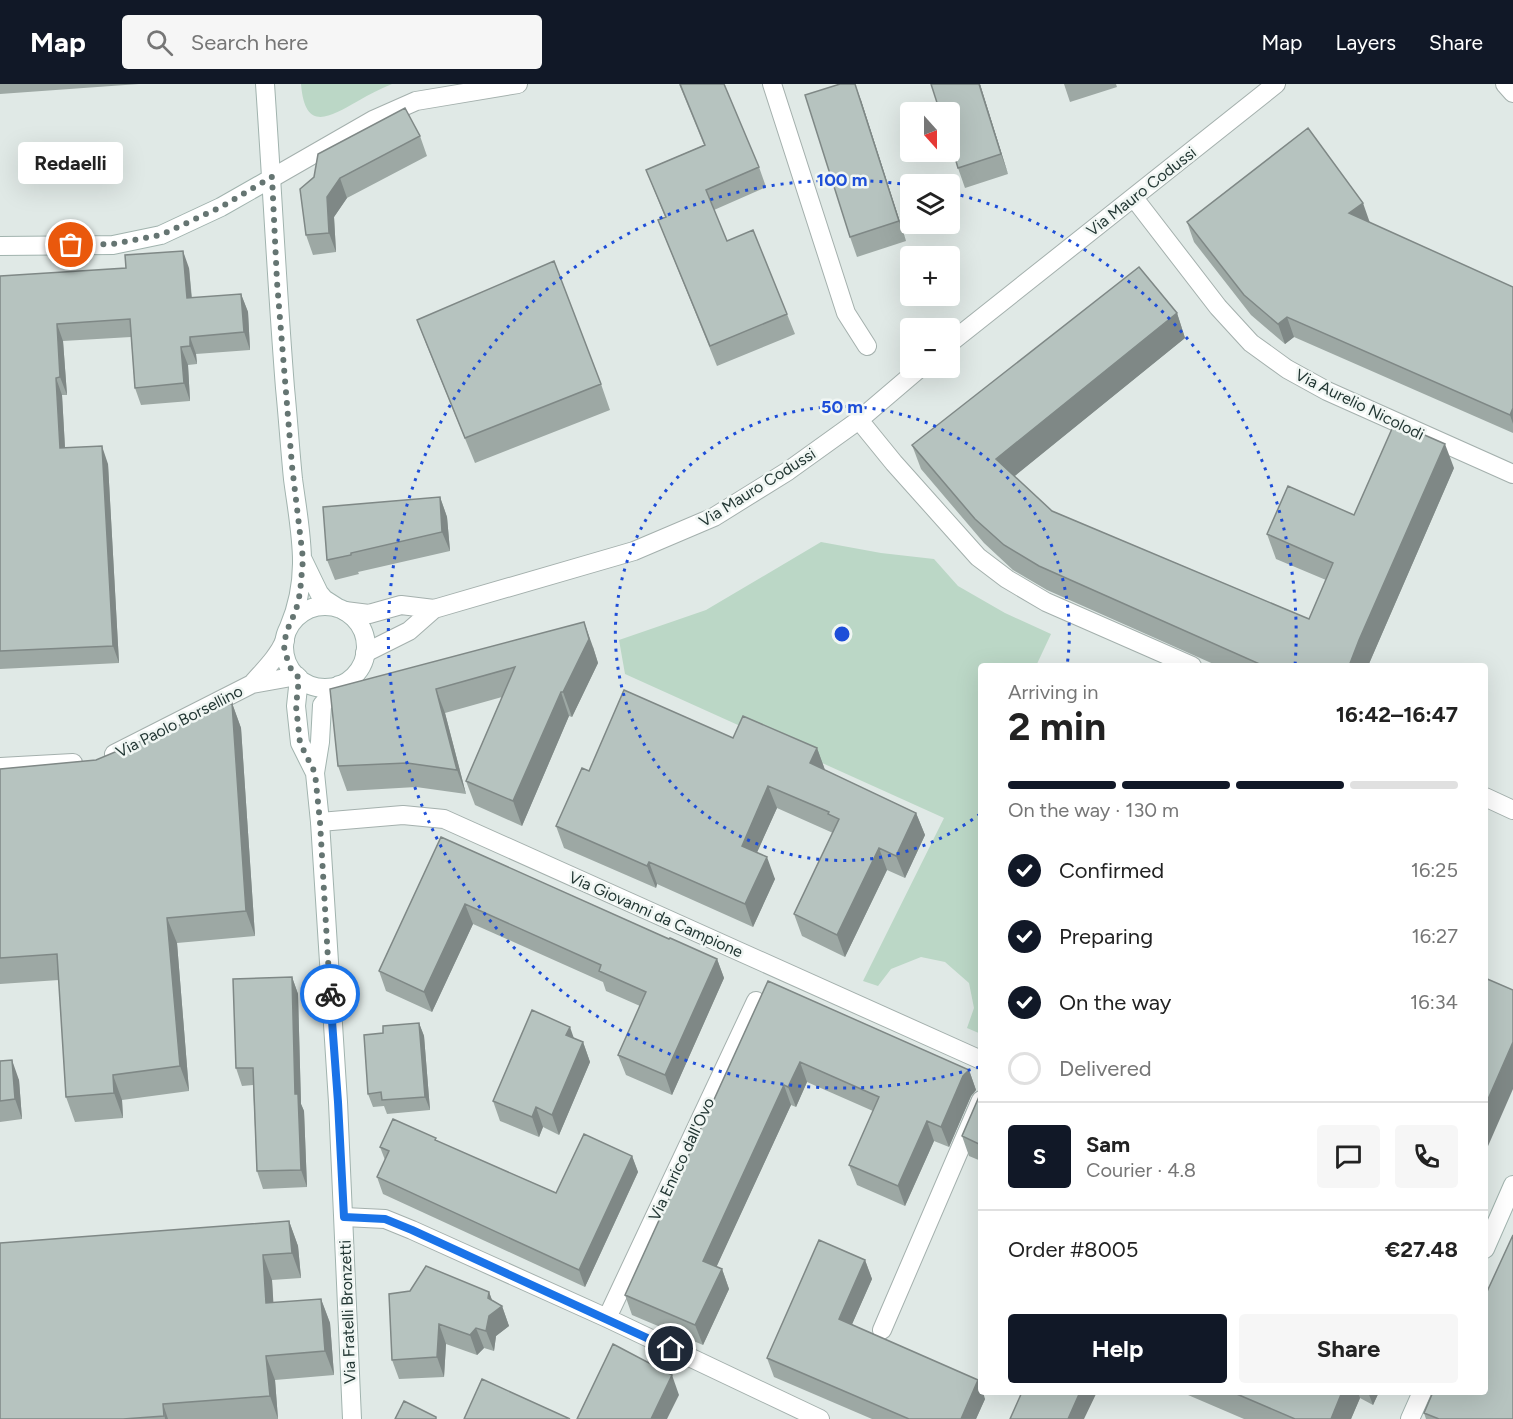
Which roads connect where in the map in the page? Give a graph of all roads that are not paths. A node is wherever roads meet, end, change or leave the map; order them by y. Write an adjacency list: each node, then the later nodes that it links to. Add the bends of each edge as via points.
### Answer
1 (265, 84): 7 (street)
2 (518, 84): 7 (street, via 416,101 373,120)
3 (772, 84): 11 (street, via 846,313)
4 (1276, 84): 8 (street, Via Mauro Codussi)
5 (1505, 84): 6 (street)
6 (1513, 93)
7 (272, 177): 9 (street, via 161,235 113,244); 15 (street, via 278,302)
8 (1134, 198): 10 (street, Via Mauro Codussi); 14 (street, Via Aurelio Nicolodi, via 1218,307 1251,343 1327,391)
9 (0, 246)
10 (960, 335)
11 (867, 346)
12 (908, 378): 13 (street, Via Mauro Codussi)
13 (859, 420): 16 (street, Via Mauro Codussi, via 714,517 634,551); 20 (street, via 978,557 1006,579 1046,602)
14 (1513, 474)
15 (303, 559): 17 (street, via 319,593); 18 (street, via 300,593)
16 (434, 609): 17 (street, Via Mauro Codussi, via 400,605 369,614); 19 (street, Via Mauro Codussi, via 409,631)
17 (342, 610): 18 (street, via 327,606 305,611); 19 (street, via 353,617 364,633)
18 (287, 633): 21 (street, via 286,660); 22 (street, Via Paolo Borsellino, via 282,648)
19 (365, 653): 23 (street, via 356,673)
20 (1184, 663)
21 (298, 677): 22 (street, Via Paolo Borsellino); 23 (street, via 318,687); 25 (street, Via Fratelli Bronzetti, via 300,743)
22 (252, 684): 24 (street, Via Paolo Borsellino, via 105,759)
23 (339, 685): 25 (street, Via Fratelli Bronzetti, via 322,705)
24 (0, 767)
25 (315, 773): 28 (street, Via Fratelli Bronzetti)
26 (1488, 798): 27 (street)
27 (1513, 810)
28 (320, 822): 30 (street, Via Giovanni da Campione, via 403,815 444,819); 34 (street, Via Fratelli Bronzetti)
29 (756, 1001): 36 (street, Via Enrico dall'Ovo)
30 (978, 1059)
31 (978, 1107): 37 (street)
32 (1513, 1185): 33 (street)
33 (1492, 1215): 35 (street)
34 (344, 1217): 36 (street, via 385,1219); 39 (street, Via Fratelli Bronzetti)
35 (1488, 1234)
36 (607, 1318): 40 (street)
37 (882, 1330)
38 (1421, 1395): 41 (street)
39 (352, 1419)
40 (820, 1419)
41 (1410, 1419)

